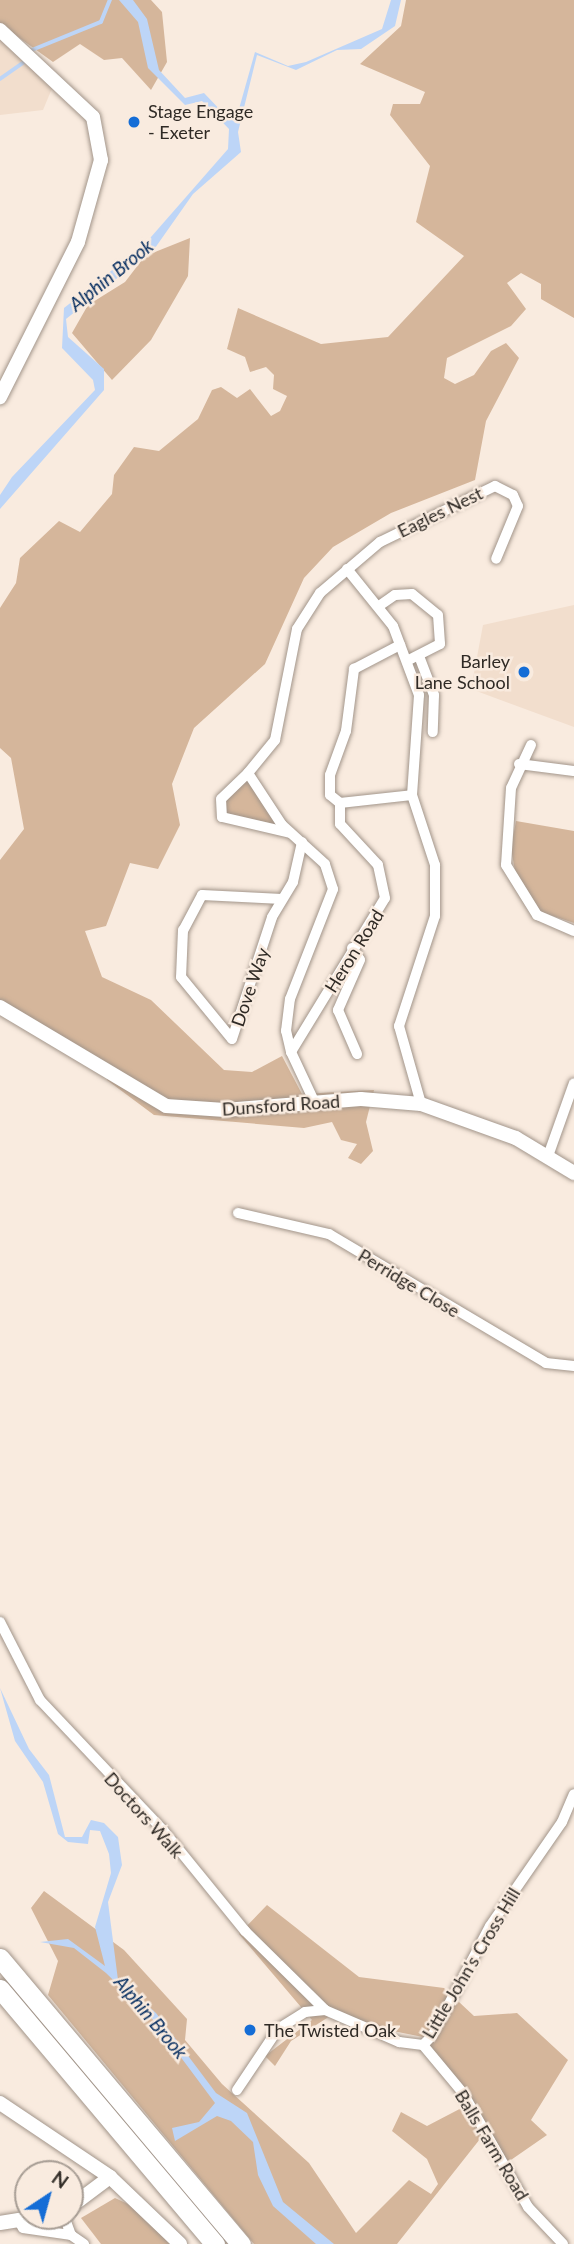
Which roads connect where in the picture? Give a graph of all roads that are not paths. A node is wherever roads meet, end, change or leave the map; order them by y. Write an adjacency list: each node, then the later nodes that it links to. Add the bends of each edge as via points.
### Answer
1 (0, 30): 2 (street, via 93,117 102,160 78,242)
2 (0, 397)
3 (496, 559): 4 (street, Eagles Nest, via 518,506 513,495 495,486 380,542)
4 (347, 569): 5 (street); 12 (street, via 302,620 275,740)
5 (379, 606): 6 (street); 7 (street, via 405,593 433,609 444,638)
6 (400, 645): 7 (street); 14 (street, Heron Road, via 354,669 346,732 330,775 330,795)
7 (414, 658): 8 (street, via 434,695); 13 (street, via 420,702 411,750)
8 (433, 732)
9 (531, 745): 10 (street)
10 (519, 764): 11 (street); 18 (street, via 511,788 506,865 537,915)
11 (574, 771)
12 (248, 773): 15 (street); 15 (street, via 221,799 222,817)
13 (412, 795): 14 (street); 25 (street, via 435,865 435,916 399,1026)
14 (340, 803): 19 (street, Heron Road, via 340,824 385,881 382,905)
15 (290, 833): 16 (street)
16 (302, 842): 17 (street, Dove Way); 21 (street, via 326,864 333,898 290,999 286,1031)
17 (282, 899): 17 (street, Dove Way, via 202,895 183,930 181,977 232,1039)
18 (574, 931)
19 (352, 948): 21 (street, Heron Road); 22 (street, via 360,960 338,1010)
20 (0, 1007): 24 (street, Dunsford Road, via 166,1106 225,1111)
21 (291, 1052): 24 (street)
22 (357, 1054)
23 (574, 1083): 26 (street)
24 (314, 1101): 25 (street, Dunsford Road)
25 (421, 1104): 26 (street, Dunsford Road, via 466,1116)
26 (548, 1156): 27 (street, Dunsford Road)
27 (574, 1172)
28 (238, 1213): 29 (street, Perridge Close, via 329,1234 546,1363)
29 (574, 1366)
30 (0, 1622): 34 (street, Doctors Walk, via 40,1700 163,1830 208,1892)
31 (574, 1794): 37 (street, Little John's Cross Hill)
32 (0, 1958): 48 (highway)
33 (0, 1989): 47 (highway)
34 (309, 1993): 35 (street, Little John's Cross Hill); 36 (street)
35 (325, 2010): 36 (street, Little John's Cross Hill); 37 (street, Little John's Cross Hill, via 399,2042)
36 (305, 2012): 38 (street, Little John's Cross Hill, via 278,2029)
37 (423, 2045): 49 (street, Balls Farm Road, via 463,2092 528,2207)
38 (237, 2090)
39 (0, 2102): 40 (street)
40 (110, 2177): 41 (street); 46 (street)
41 (84, 2196)
42 (37, 2230): 44 (street)
43 (69, 2230): 44 (street)
44 (71, 2235): 45 (street)
45 (84, 2244)
46 (180, 2244)
47 (215, 2244)
48 (241, 2244)
49 (564, 2244)

